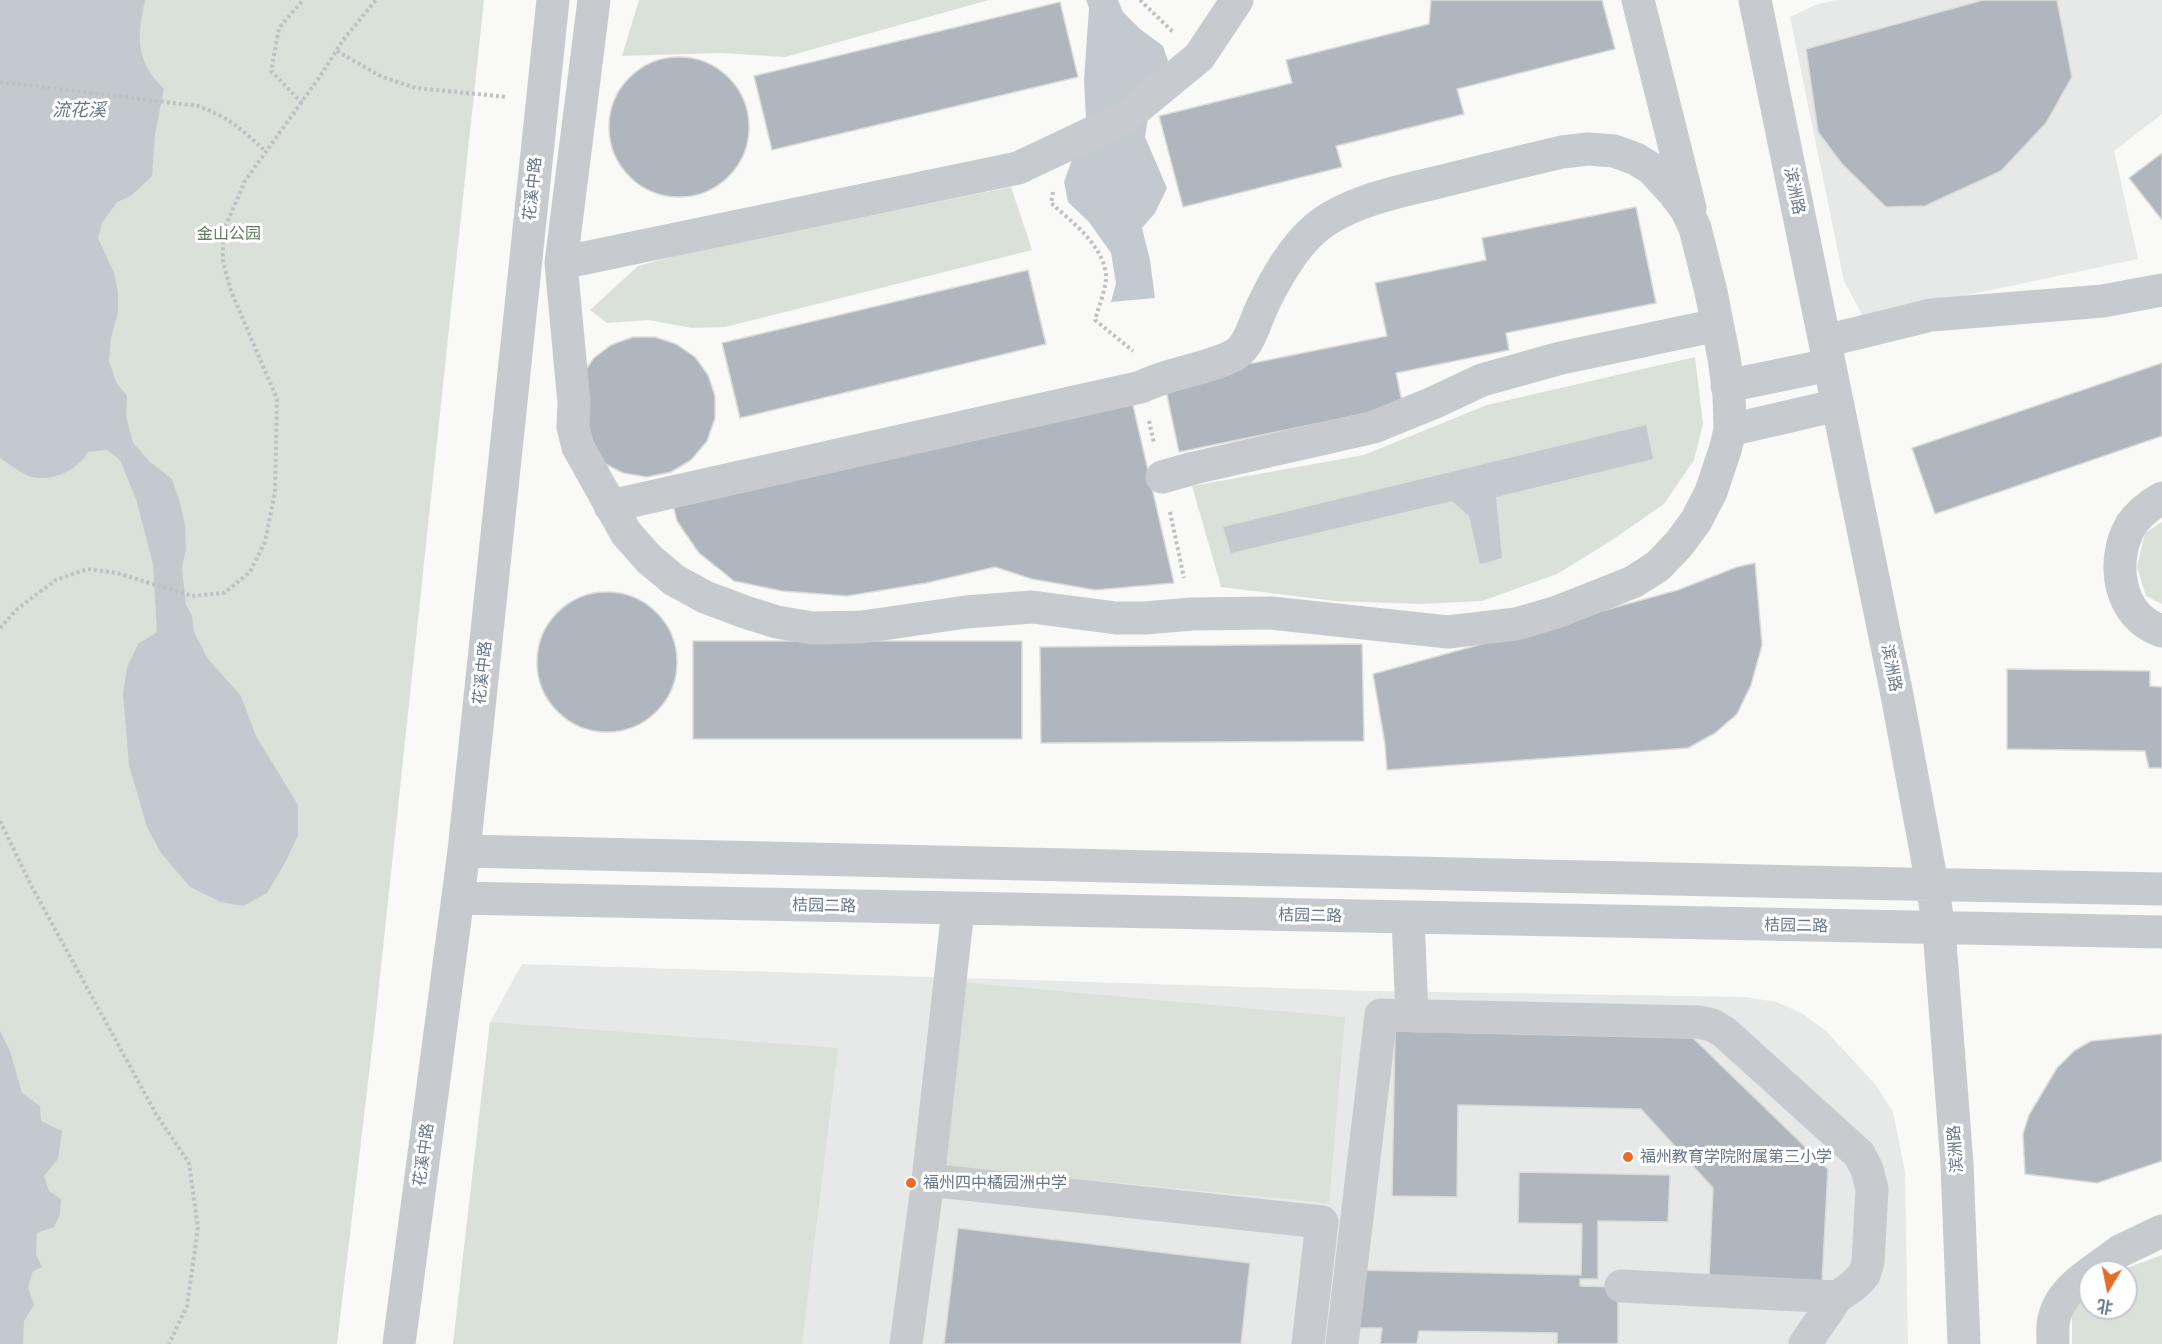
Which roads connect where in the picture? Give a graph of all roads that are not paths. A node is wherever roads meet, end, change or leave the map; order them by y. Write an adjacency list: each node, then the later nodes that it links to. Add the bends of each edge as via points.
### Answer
1 (553, 0): 18 (street, 花溪中路)
2 (594, 0): 7 (street)
3 (1238, 0): 7 (street, via 1199,57 1126,117 1018,168)
4 (1638, 0): 6 (street)
5 (1755, 0): 10 (street, 滨洲路)
6 (1695, 228): 9 (street); 16 (street, via 1686,209 1652,169 1614,151 1562,152 1388,195 1343,211 1316,228 1278,276 1238,353 1213,363 1156,379 1142,387)
7 (561, 263): 16 (street, via 573,427 578,447)
8 (2162, 291): 10 (street, via 2103,301 1931,315)
9 (1718, 325): 11 (street); 14 (street, via 1561,358 1482,380 1374,427)
10 (1827, 353): 11 (street); 12 (street, 滨洲路)
11 (1727, 386): 13 (street)
12 (1838, 405): 13 (street); 19 (street, 滨洲路)
13 (1730, 430): 16 (street, via 1711,492 1696,521 1658,566 1633,582 1557,612 1516,624 1448,632 1271,613 1116,618 1032,607 862,627 812,628 745,612 674,580 626,533)
14 (1162, 477)
15 (2162, 498): 17 (street, via 2138,515 2130,527 2121,562 2121,585 2128,604 2143,620)
16 (610, 506)
17 (2162, 630)
18 (464, 851): 19 (street); 21 (street, 花溪中路)
19 (1932, 884): 20 (street); 24 (street, 滨洲路)
20 (2162, 889)
21 (458, 898): 22 (street, 桔园二路); 33 (street, 花溪中路)
22 (958, 909): 23 (street, 桔园二路); 27 (street)
23 (1408, 918): 24 (street, 桔园二路); 26 (street)
24 (1939, 929): 25 (street, 桔园二路); 38 (street, 滨洲路, via 1957,1164)
25 (2162, 932)
26 (1412, 1016): 32 (street, via 1698,1022 1724,1032 1859,1154 1867,1169 1872,1189 1868,1262 1864,1275); 36 (street, via 1381,1015)
27 (928, 1180): 34 (street); 35 (street, via 1322,1222)
28 (2162, 1231): 29 (street)
29 (2107, 1260)
30 (2078, 1282): 39 (street, via 2070,1288 2054,1318)
31 (1620, 1286): 32 (street)
32 (1837, 1297): 37 (street)
33 (399, 1344)
34 (906, 1344)
35 (1308, 1344)
36 (1342, 1344)
37 (1805, 1344)
38 (1964, 1344)
39 (2053, 1344)

